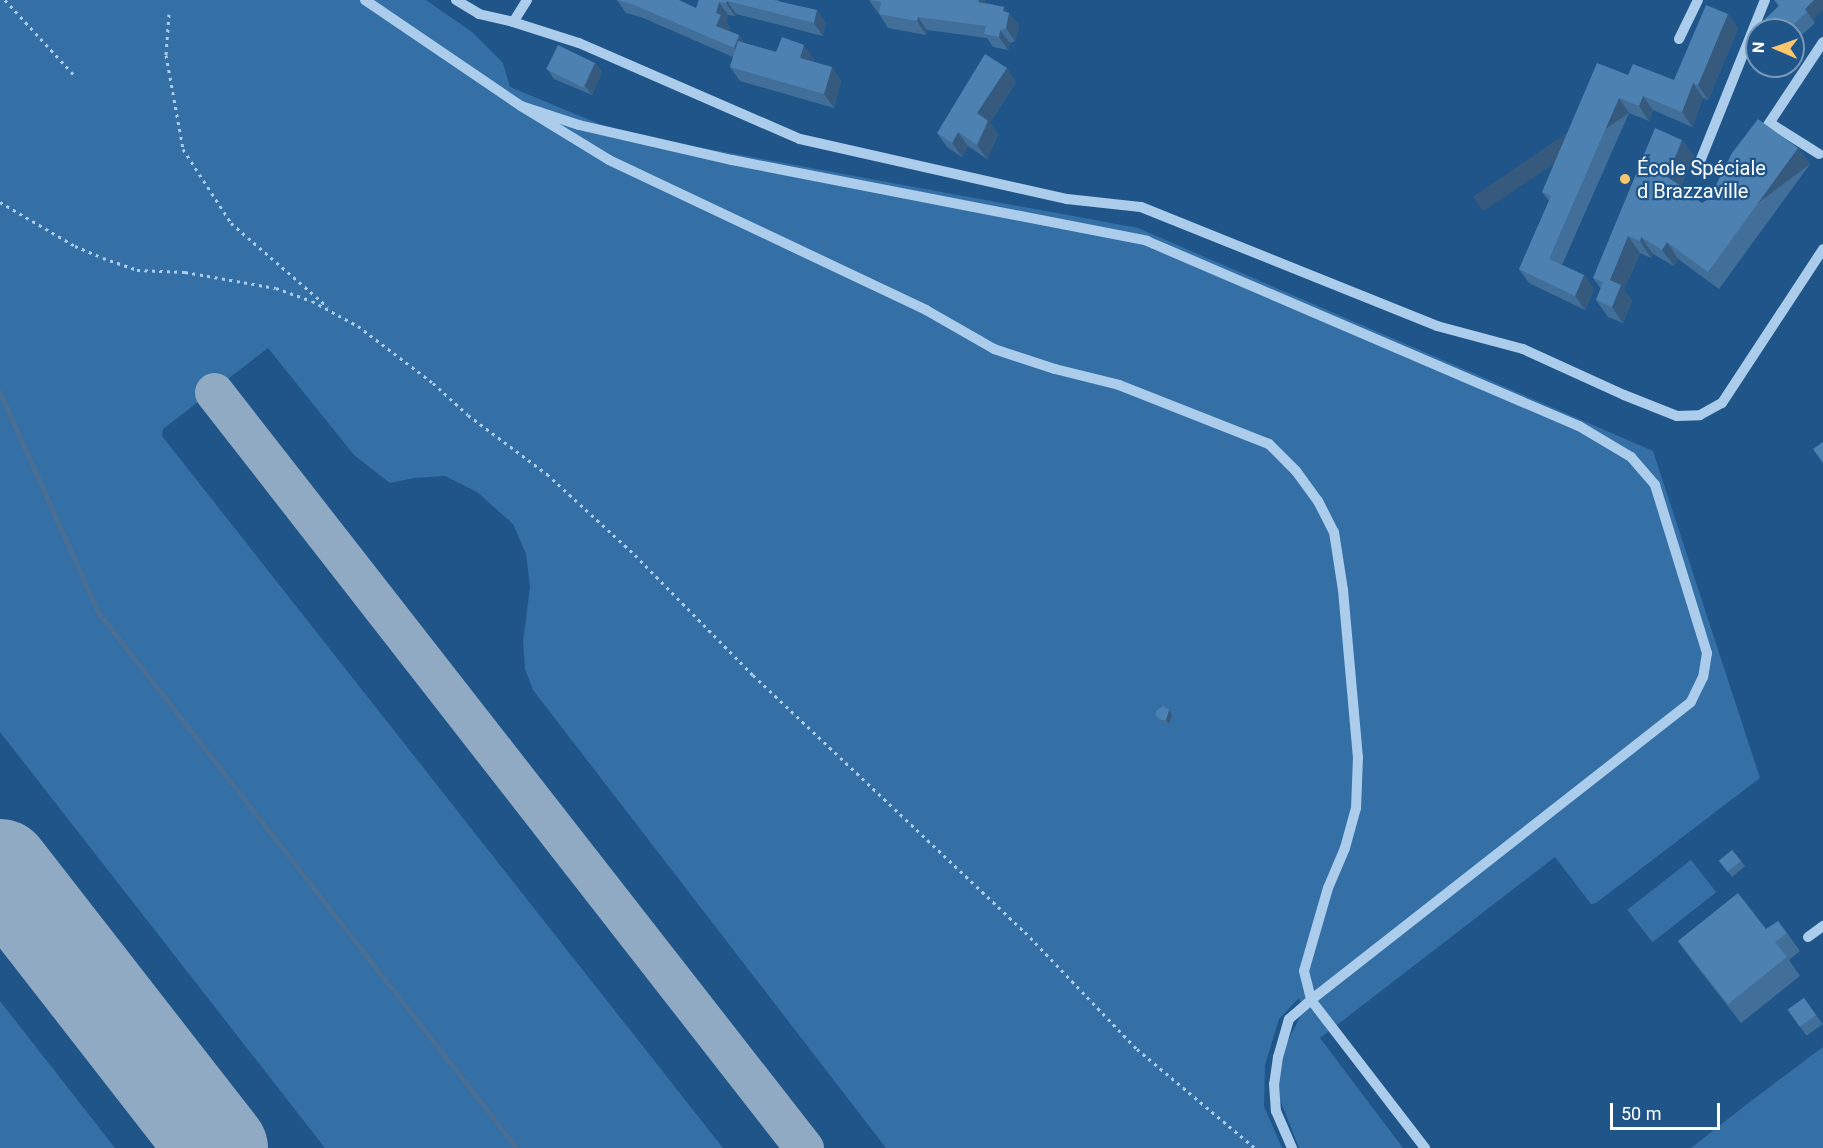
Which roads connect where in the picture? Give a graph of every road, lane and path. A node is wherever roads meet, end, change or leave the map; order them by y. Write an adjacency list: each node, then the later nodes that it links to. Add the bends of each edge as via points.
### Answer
1 (5, 0): 11 (path)
2 (365, 0): 12 (street)
3 (456, 0): 8 (street, via 479,14)
4 (527, 0): 8 (street)
5 (1698, 0): 9 (street)
6 (1765, 0): 16 (street)
7 (169, 14): 19 (path, via 166,56 183,149 231,223)
8 (513, 22): 18 (street, via 579,43 800,139 1067,199 1141,207 1437,326 1522,349 1677,416 1700,415 1722,403)
9 (1679, 39)
10 (1823, 42): 13 (street)
11 (75, 76)
12 (521, 106): 22 (street, via 609,160 906,300 994,349 1119,385 1269,444 1296,471 1334,532 1358,757 1356,808 1304,971); 22 (street, via 579,125 732,160 1147,241 1579,426 1631,457 1655,485 1707,653 1703,677 1691,702)
13 (1770, 123): 14 (street); 15 (street)
14 (1750, 149)
15 (1819, 154)
16 (1699, 164)
17 (0, 202): 19 (path, via 66,241 137,270 185,272 276,288)
18 (1822, 252)
19 (333, 313): 23 (path, via 358,326 547,474 1025,932 1137,1049)
20 (1823, 926): 21 (street)
21 (1808, 937)
22 (1311, 1000): 24 (street, via 1289,1019 1274,1084 1276,1111); 25 (street)
23 (1256, 1148)
24 (1292, 1148)
25 (1425, 1148)

